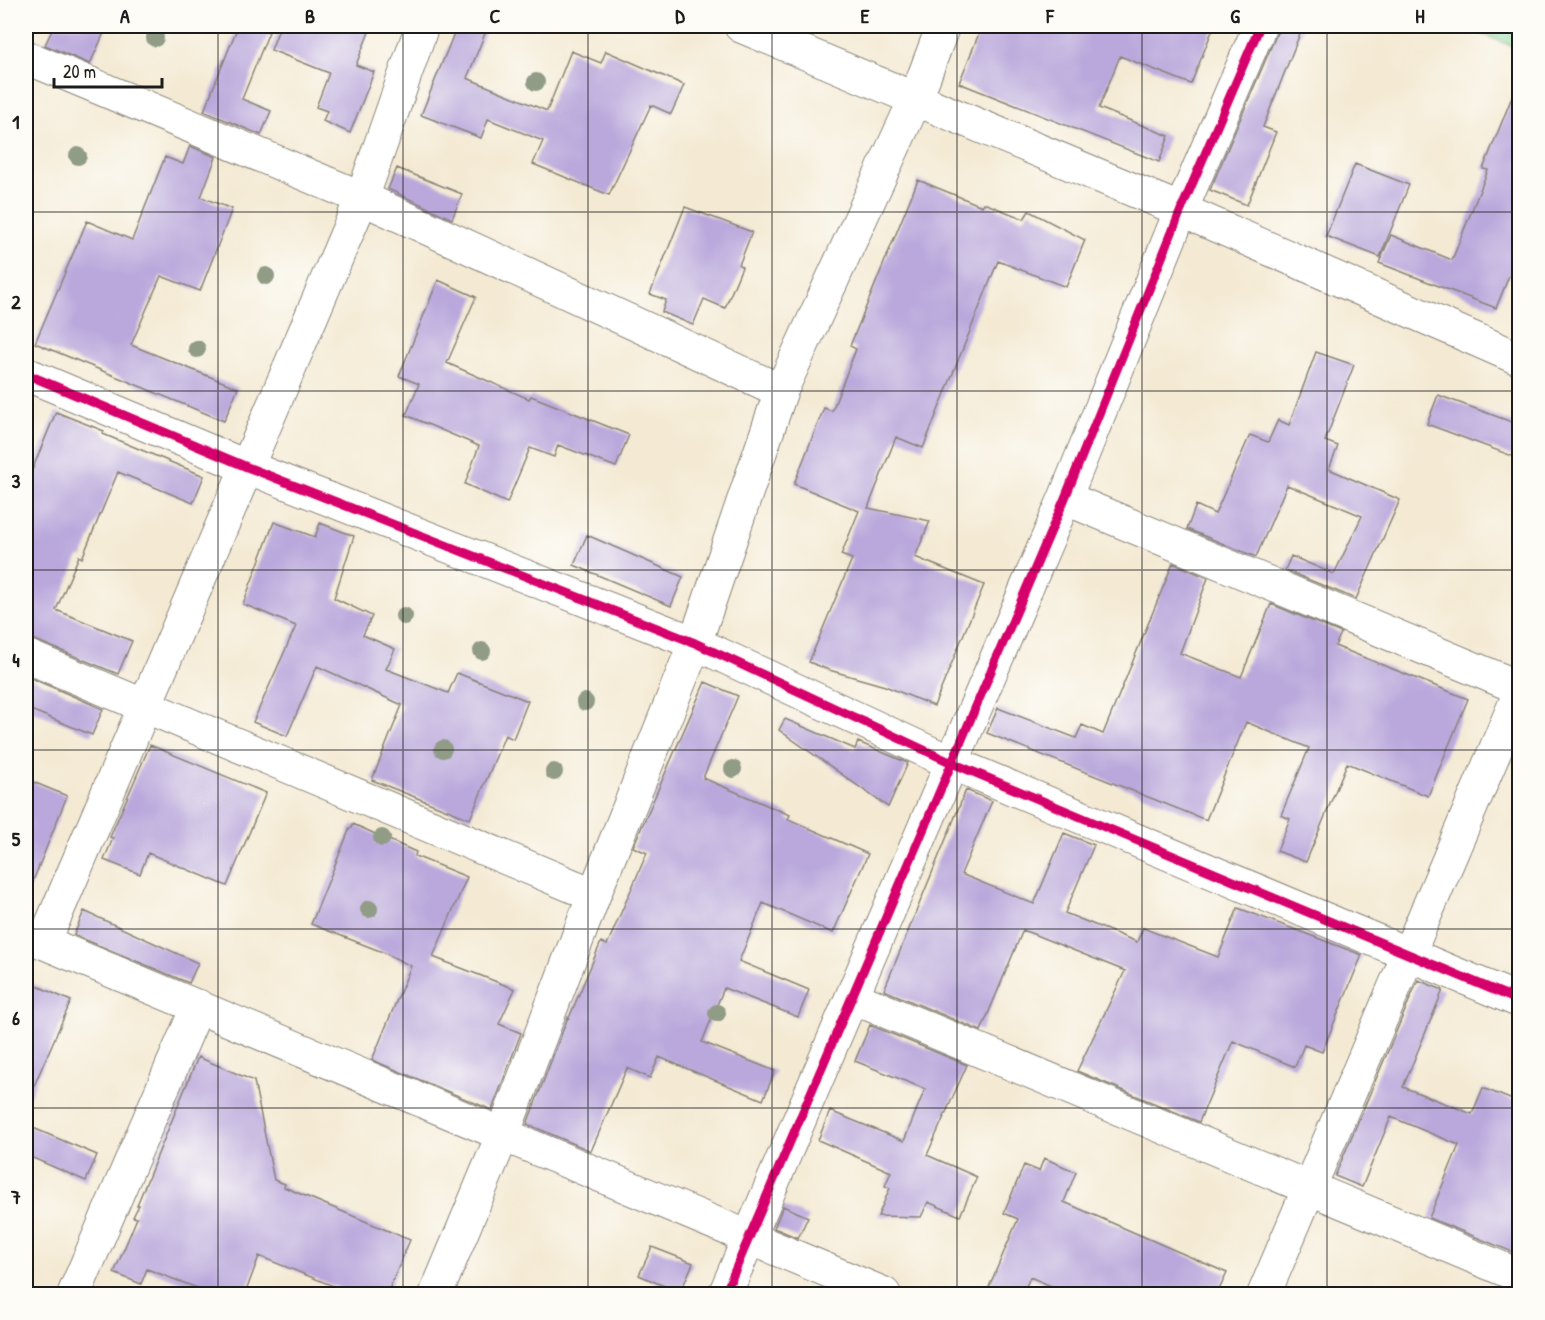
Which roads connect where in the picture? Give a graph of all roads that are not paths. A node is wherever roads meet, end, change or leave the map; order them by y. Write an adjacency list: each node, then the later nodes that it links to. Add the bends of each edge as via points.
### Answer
1 (422, 26): 7 (street)
2 (741, 26): 6 (street)
3 (943, 26): 6 (street)
4 (1260, 26): 8 (street)
5 (26, 57): 7 (street)
6 (916, 98): 8 (street); 11 (street)
7 (362, 198): 11 (street); 12 (street)
8 (1181, 210): 9 (street); 13 (street)
9 (1520, 359)
10 (26, 374): 12 (street)
11 (781, 390): 14 (street)
12 (247, 467): 14 (street); 17 (street)
13 (1065, 498): 16 (street); 18 (street)
14 (695, 643): 18 (street); 19 (street)
15 (26, 656): 17 (street)
16 (1520, 690): 21 (street)
17 (145, 705): 19 (street); 20 (street)
18 (952, 763): 21 (street); 22 (street)
19 (594, 895): 25 (street)
20 (35, 938): 24 (street)
21 (1408, 954): 23 (street); 26 (street)
22 (852, 997): 26 (street); 27 (street)
23 (1520, 1001)
24 (198, 1006): 25 (street); 29 (street)
25 (503, 1134): 27 (street); 30 (street)
26 (1309, 1188): 28 (street); 33 (street)
27 (749, 1238): 31 (street); 32 (street)
28 (1520, 1276)
29 (74, 1294)
30 (436, 1294)
31 (725, 1294)
32 (884, 1294)
33 (1264, 1294)

